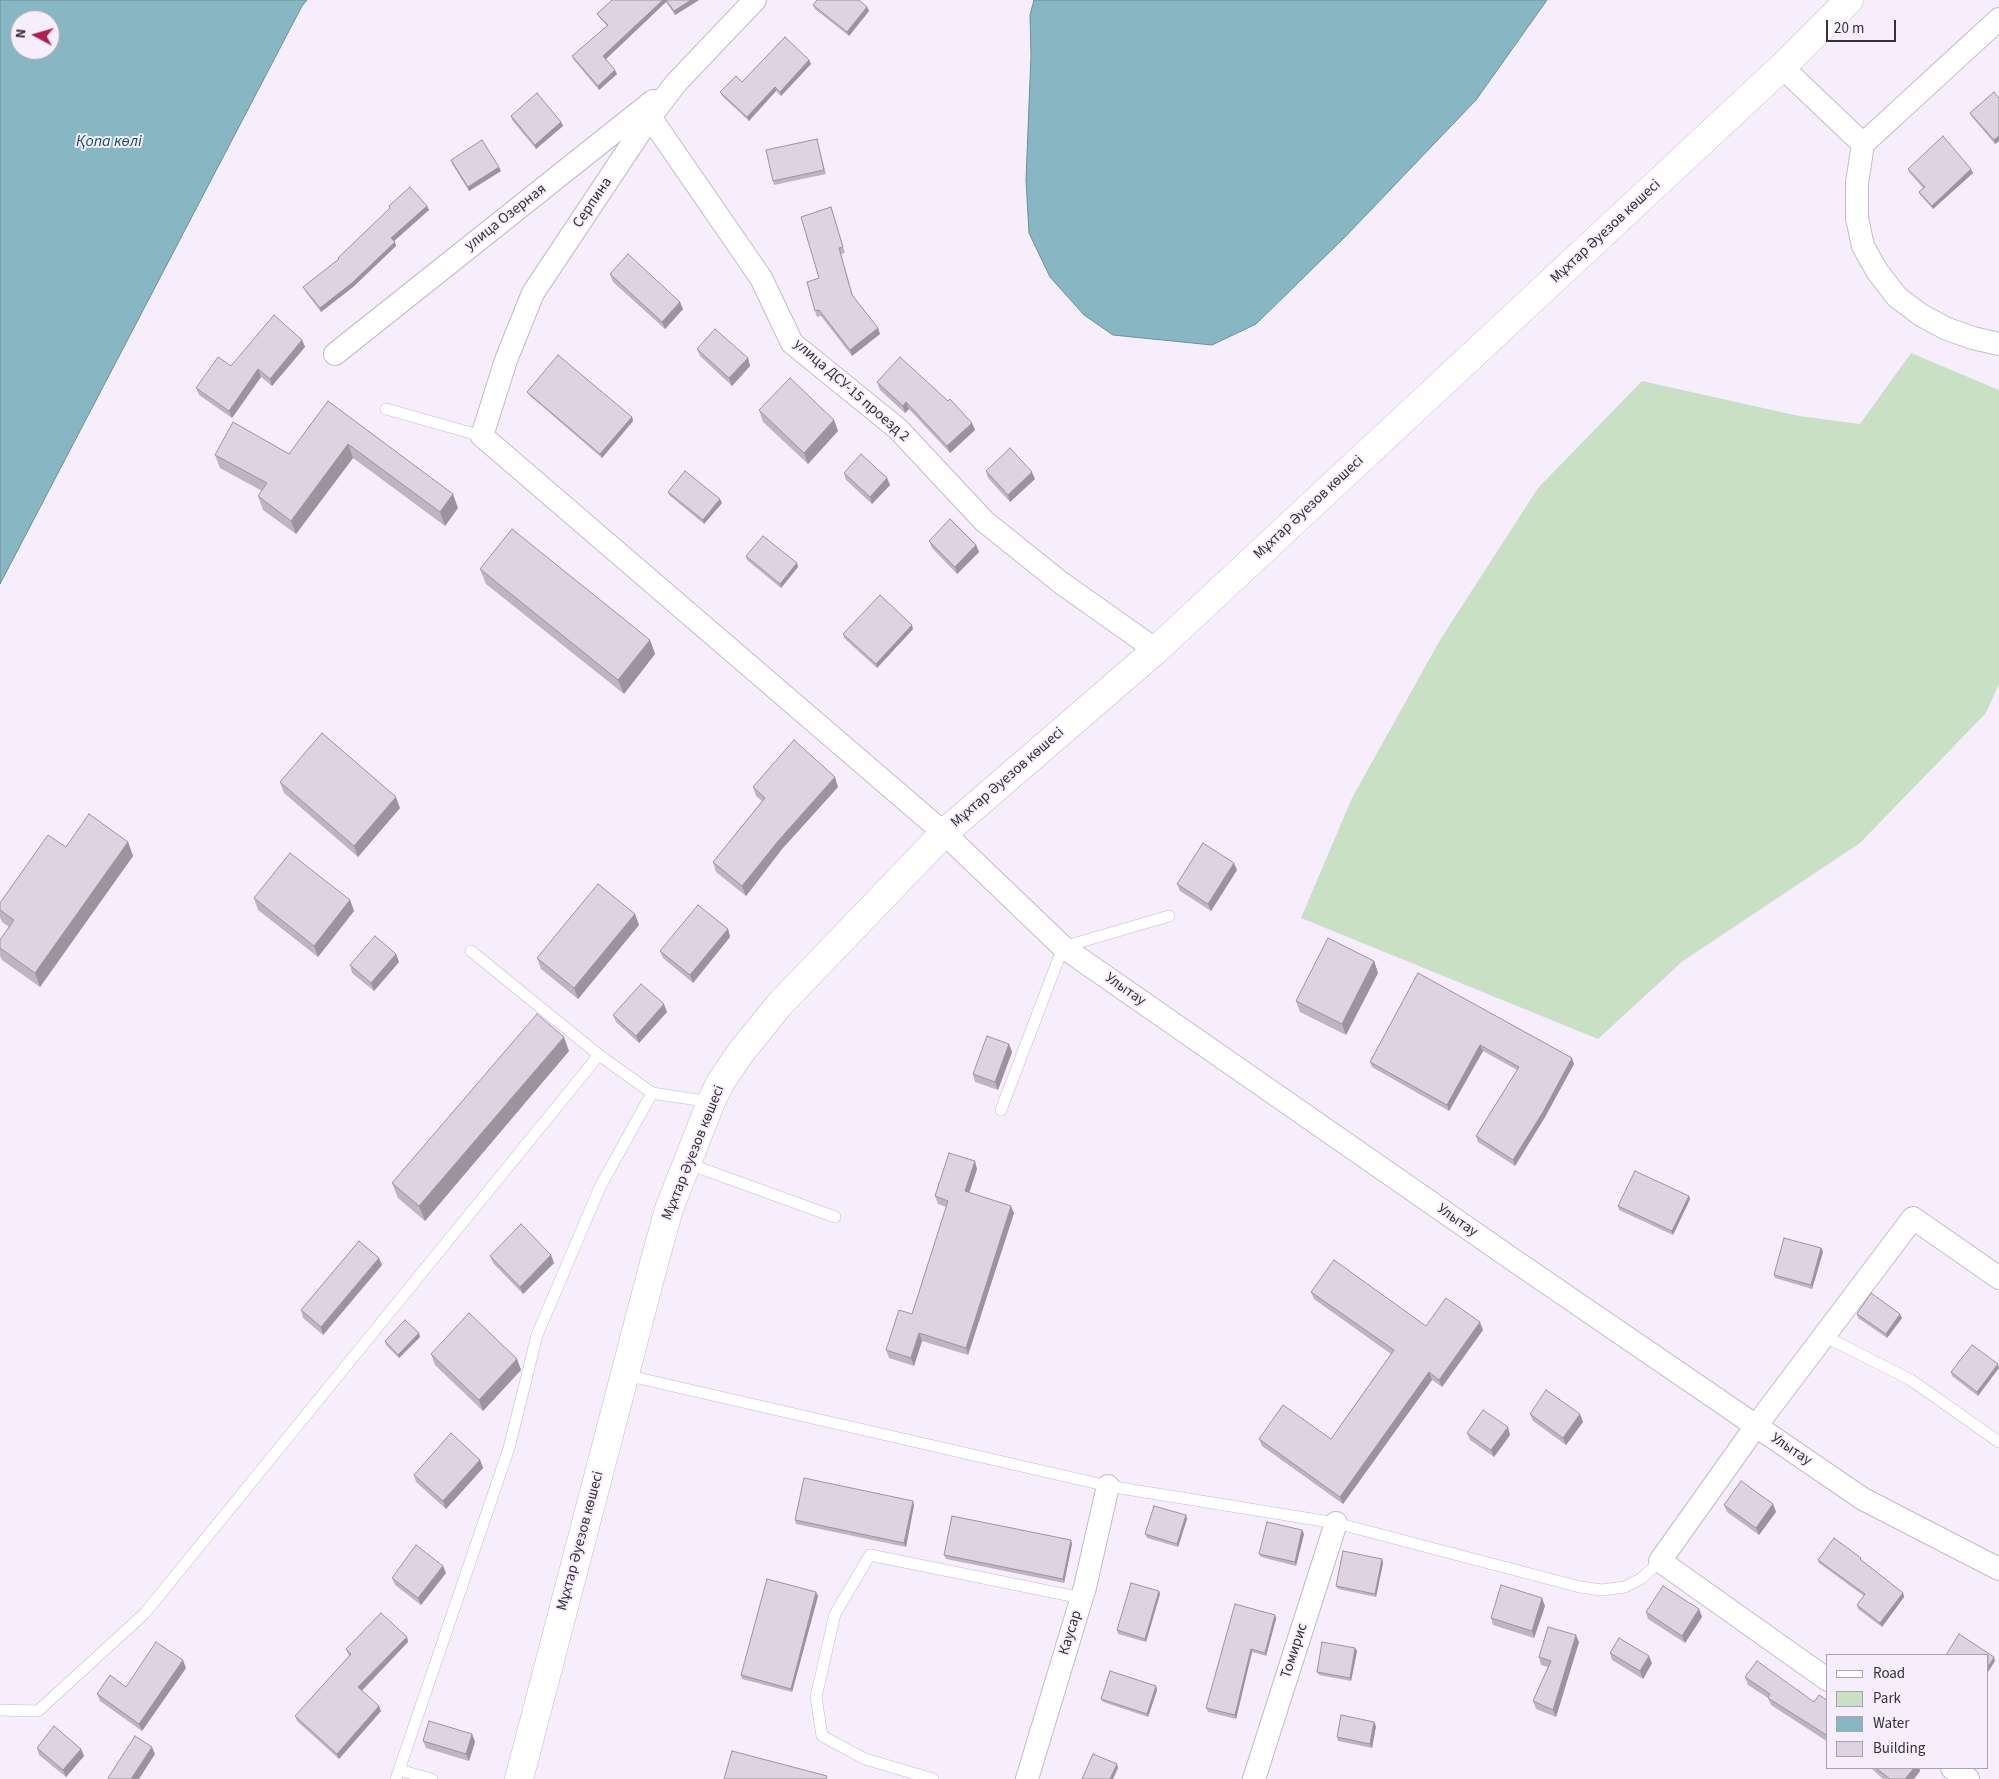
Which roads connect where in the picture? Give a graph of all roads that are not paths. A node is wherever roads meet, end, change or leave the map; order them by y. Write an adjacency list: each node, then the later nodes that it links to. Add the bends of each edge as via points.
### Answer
1 (755, 0): 5 (street, Серпина)
2 (1849, 0): 4 (main road, Мұхтар Әуезов көшесі)
3 (1999, 18): 7 (street)
4 (1782, 67): 7 (street); 12 (main road, Мұхтар Әуезов көшесі)
5 (676, 83): 6 (street, Серпина); 9 (street, улица Озерная)
6 (650, 117): 11 (street, Серпина, via 533,293 506,360); 12 (street, улица ДСУ-15 проезд 2, via 760,278 792,343 898,429 984,521 1060,582)
7 (1863, 144): 8 (street, via 1857,183 1857,218 1863,246 1877,271 1897,297 1921,315 1947,329)
8 (1999, 344)
9 (335, 354)
10 (386, 409): 11 (lane)
11 (482, 436): 13 (street)
12 (1156, 650): 13 (main road, Мұхтар Әуезов көшесі)
13 (944, 833): 15 (street, Улытау); 19 (main road, Мұхтар Әуезов көшесі, via 780,1004 742,1052)
14 (1169, 916): 15 (lane)
15 (1063, 947): 20 (lane); 26 (street, Улытау)
16 (471, 951): 17 (lane)
17 (599, 1055): 18 (lane); 34 (lane, via 145,1613 38,1711)
18 (652, 1093): 19 (lane); 36 (lane, via 600,1188 537,1335 509,1448)
19 (710, 1102): 21 (main road, Мұхтар Әуезов көшесі)
20 (1001, 1110)
21 (686, 1163): 22 (lane); 25 (main road, Мұхтар Әуезов көшесі, via 669,1209)
22 (835, 1217)
23 (1999, 1278): 24 (street, via 1913,1218)
24 (1824, 1336): 26 (street); 27 (lane, via 1911,1380)
25 (625, 1375): 28 (lane); 38 (main road, Мұхтар Әуезов көшесі)
26 (1756, 1426): 30 (street); 31 (street, Улытау, via 1864,1499)
27 (1999, 1442)
28 (1108, 1486): 29 (lane); 32 (street, Каусар)
29 (1336, 1523): 30 (lane, via 1570,1585 1602,1590 1625,1587 1642,1578); 41 (street, Томирис)
30 (1660, 1561): 33 (street)
31 (1999, 1569)
32 (1082, 1598): 39 (lane, via 870,1555 835,1614 816,1696 822,1736 866,1758); 40 (street, Каусар)
33 (1826, 1679)
34 (0, 1710)
35 (1953, 1769): 42 (street)
36 (397, 1774): 37 (lane)
37 (432, 1779)
38 (518, 1779)
39 (933, 1779)
40 (1027, 1779)
41 (1254, 1779)
42 (1968, 1779)

